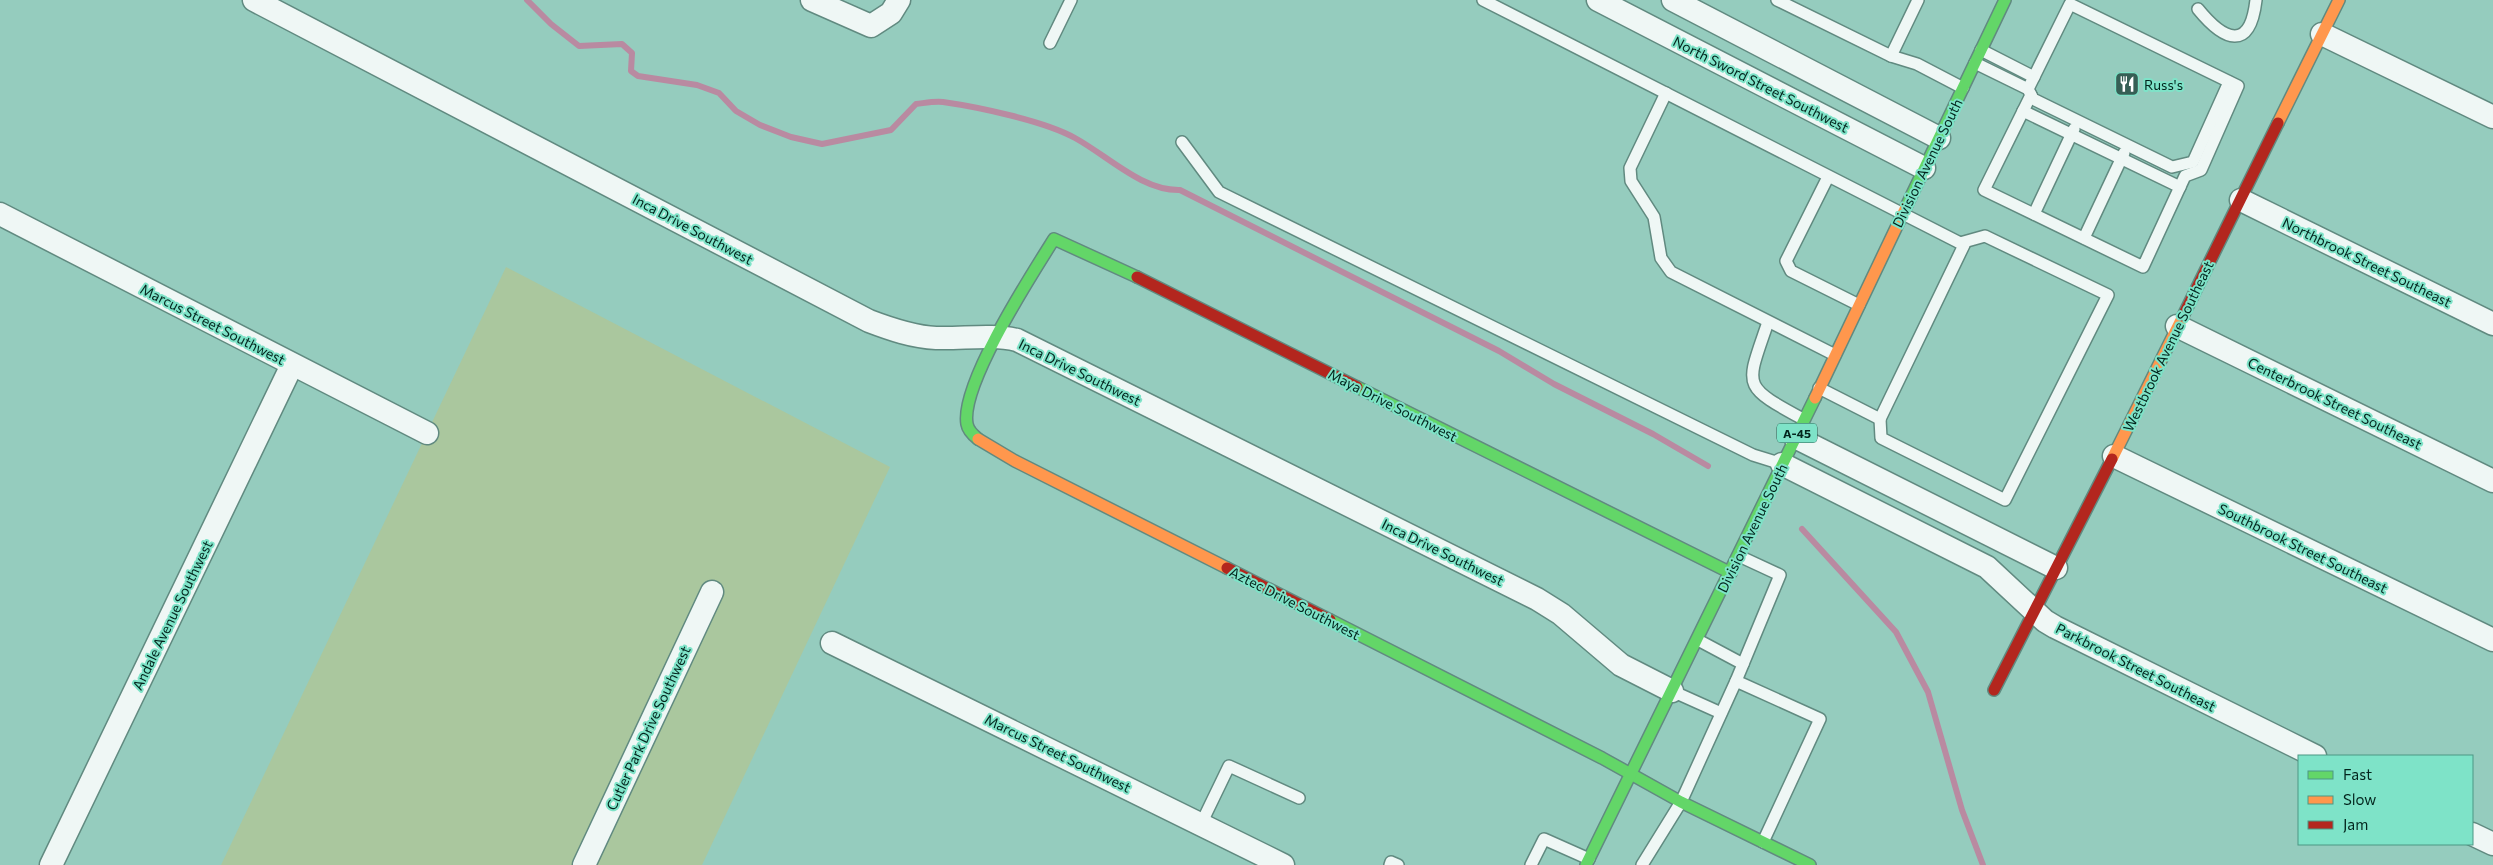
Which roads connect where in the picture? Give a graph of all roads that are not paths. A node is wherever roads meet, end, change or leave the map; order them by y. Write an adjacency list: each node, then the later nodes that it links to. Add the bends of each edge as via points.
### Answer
1 (254, 0): 45 (street, Inca Drive Southwest, via 869,321 936,338)
2 (812, 0): 3 (street, via 871,26 891,13)
3 (899, 0)
4 (1071, 0): 15 (lane)
5 (1483, 0): 23 (lane)
6 (1598, 0): 32 (street, North Sword Street Southwest)
7 (1672, 0): 28 (street)
8 (1777, 0): 17 (lane)
9 (1918, 0): 17 (lane)
10 (2005, 0): 16 (street, Division Avenue South / A-45)
11 (2256, 0): 13 (lane, via 2251,26 2245,33 2235,36 2212,26)
12 (2339, 0): 14 (street, Westbrook Avenue Southeast)
13 (2198, 8)
14 (2322, 34): 25 (street); 35 (street, Westbrook Avenue Southeast)
15 (1050, 43)
16 (1981, 50): 18 (street, Division Avenue South / A-45); 19 (lane)
17 (1891, 56): 21 (lane, via 1917,64)
18 (1975, 63): 21 (street, Division Avenue South / A-45); 22 (lane)
19 (2034, 77): 20 (lane, via 2070,4); 22 (lane)
20 (2229, 82): 30 (lane, via 2193,162 2172,167); 34 (lane, via 2238,86 2201,170 2185,176)
21 (1963, 88): 28 (street, Division Avenue South / A-45)
22 (2030, 92): 24 (lane); 26 (lane, via 2034,99)
23 (1666, 93): 33 (lane); 42 (lane, via 1630,168 1631,181 1654,217 1661,258 1671,272)
24 (2023, 111): 27 (lane); 38 (lane, via 1984,190)
25 (2493, 117)
26 (2078, 121): 27 (lane); 30 (lane)
27 (2072, 135): 31 (lane); 38 (lane)
28 (1939, 138): 32 (street, Division Avenue South / A-45)
29 (1182, 142): 53 (lane, via 1219,192 1753,455)
30 (2128, 145): 31 (lane)
31 (2122, 159): 34 (lane); 39 (lane)
32 (1924, 168): 37 (street, Division Avenue South / A-45)
33 (1828, 177): 37 (lane); 41 (lane, via 1786,261 1791,270)
34 (2180, 187): 39 (lane, via 2143,267)
35 (2241, 200): 43 (street, Northbrook Street Southeast); 44 (street, Westbrook Avenue Southeast)
36 (0, 214): 47 (street, Marcus Street Southwest)
37 (1902, 214): 40 (lane); 41 (street, Division Avenue South / A-45)
38 (2034, 214): 39 (lane)
39 (2084, 238)
40 (1960, 243): 49 (lane, via 1964,245); 49 (lane, via 1985,236 2108,295 2005,500 1881,438)
41 (1859, 305): 46 (street, Division Avenue South / A-45)
42 (1768, 322): 46 (lane); 50 (lane, via 1751,372 1754,383 1759,393)
43 (2493, 324)
44 (2177, 326): 52 (street, Westbrook Avenue Southeast); 54 (street, Centerbrook Street Southeast)
45 (998, 337): 57 (street, Maya Drive Southwest, via 1019,294 1054,239); 66 (street, Inca Drive Southwest, via 1017,340 1537,599 1561,614 1621,665); 69 (street, Aztec Drive Southwest, via 969,399 966,422 974,438)
46 (1835, 355): 48 (street, Division Avenue South / A-45)
47 (292, 365): 51 (street, Marcus Street Southwest); 78 (street, Andale Avenue Southwest)
48 (1818, 388): 49 (lane); 50 (street, Division Avenue South / A-45)
49 (1880, 419)
50 (1799, 428): 53 (street, Division Avenue South / A-45); 56 (street)
51 (427, 433)
52 (2114, 456): 56 (street, Westbrook Avenue Southeast); 61 (street, Southbrook Street Southeast)
53 (1782, 464): 55 (street, Division Avenue South / A-45); 59 (street, Parkbrook Street Southeast, via 1980,563)
54 (2493, 481)
55 (1738, 556): 57 (street, Division Avenue South / A-45); 63 (lane, via 1780,576)
56 (2056, 568): 59 (street, Westbrook Avenue Southeast)
57 (1730, 573): 60 (street, Division Avenue South / A-45)
58 (712, 592): 79 (street, Cutler Park Drive Southwest)
59 (2034, 610): 65 (street, Westbrook Avenue Southeast); 68 (street, Parkbrook Street Southeast, via 2055,627)
60 (1698, 640): 63 (lane); 66 (street, Division Avenue South / A-45)
61 (2493, 640)
62 (832, 643): 72 (street, Marcus Street Southwest)
63 (1743, 664): 64 (lane)
64 (1736, 681): 67 (lane); 74 (lane, via 1820,719)
65 (1994, 690)
66 (1672, 691): 67 (lane); 69 (street, Division Avenue South / A-45)
67 (1721, 713): 71 (lane)
68 (2313, 755)
69 (1631, 774): 71 (street, Aztec Drive Southwest); 77 (street, Division Avenue South / A-45)
70 (1299, 798): 72 (lane, via 1229,766)
71 (1680, 802): 74 (street, Aztec Drive Southwest); 84 (lane)
72 (1201, 824): 80 (street, Marcus Street Southwest)
73 (2473, 834): 75 (street)
74 (1763, 842): 76 (street, Aztec Drive Southwest)
75 (2493, 844)
76 (1791, 861): 85 (street, Aztec Drive Southwest)
77 (1588, 862): 83 (lane, via 1544,839)
78 (51, 865)
79 (584, 865)
80 (1283, 865)
81 (1390, 865): 82 (lane, via 1391,862)
82 (1398, 865)
83 (1531, 865)
84 (1642, 865)
85 (1810, 865)

